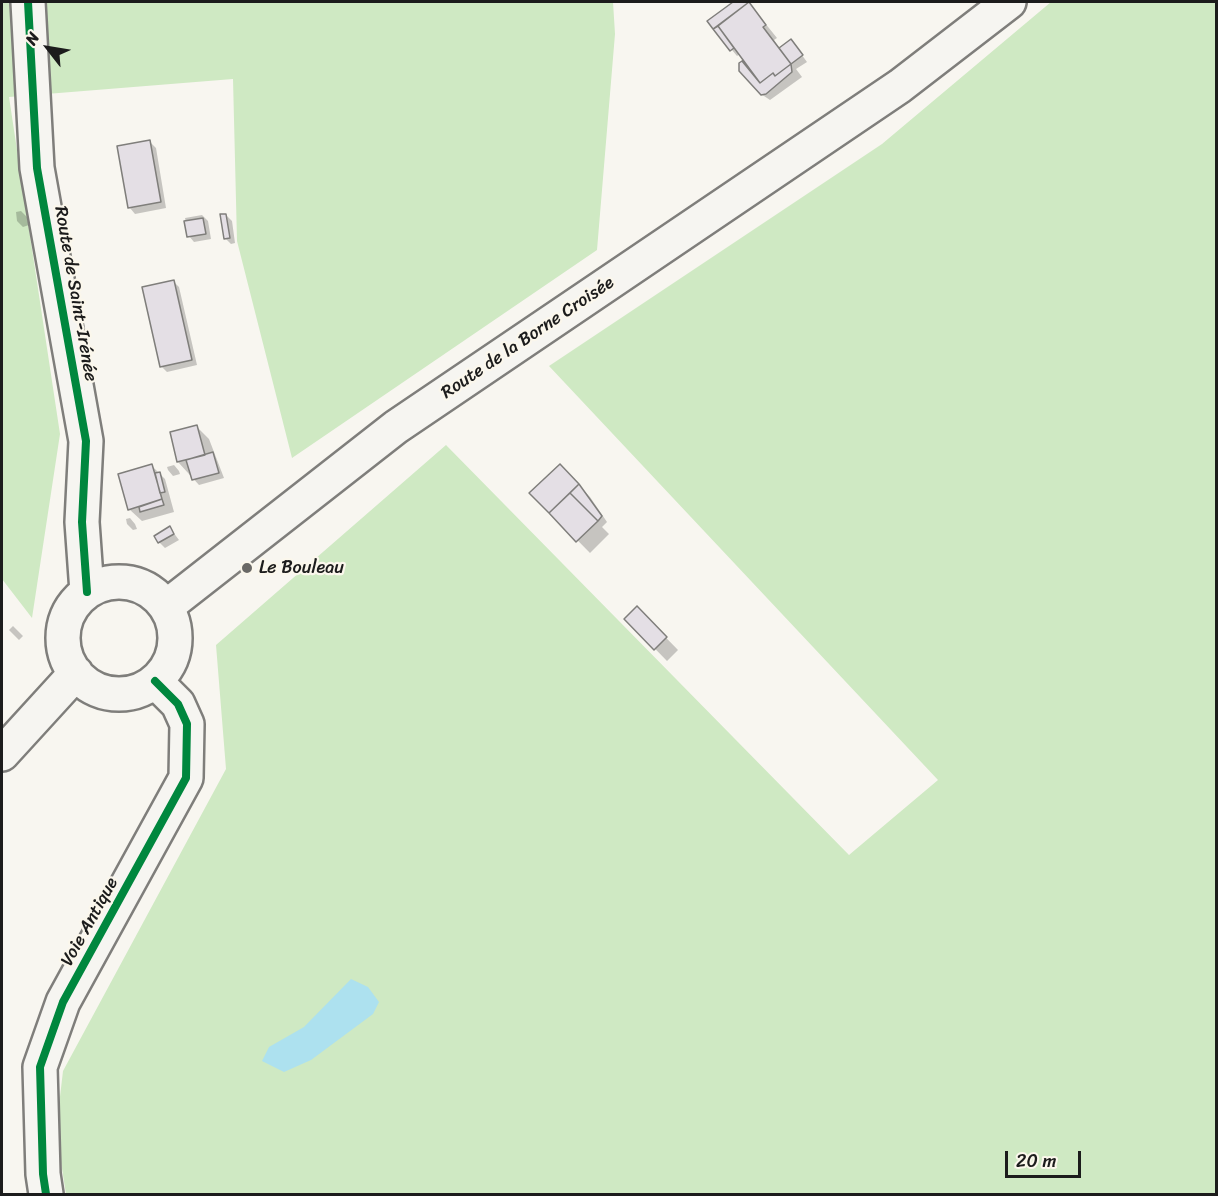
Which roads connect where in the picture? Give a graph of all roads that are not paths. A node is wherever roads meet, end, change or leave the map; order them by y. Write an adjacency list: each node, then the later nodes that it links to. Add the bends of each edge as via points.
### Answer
1 (28, 2): 3 (main road, Route de Saint-Irénée, via 37,168 86,441 82,522)
2 (1009, 2): 4 (main road, Route de la Borne Croisée, via 900,86 396,427)
3 (87, 592): 4 (main road, via 104,584 139,585); 5 (main road, via 74,605 63,639 66,657)
4 (166, 607): 6 (main road, via 176,638 166,669)
5 (76, 673): 6 (main road, via 89,685 122,694); 7 (main road)
6 (155, 681): 8 (main road, Voie Antique, via 178,704 187,724 186,778 63,1002 40,1066)
7 (2, 754)
8 (46, 1194)

